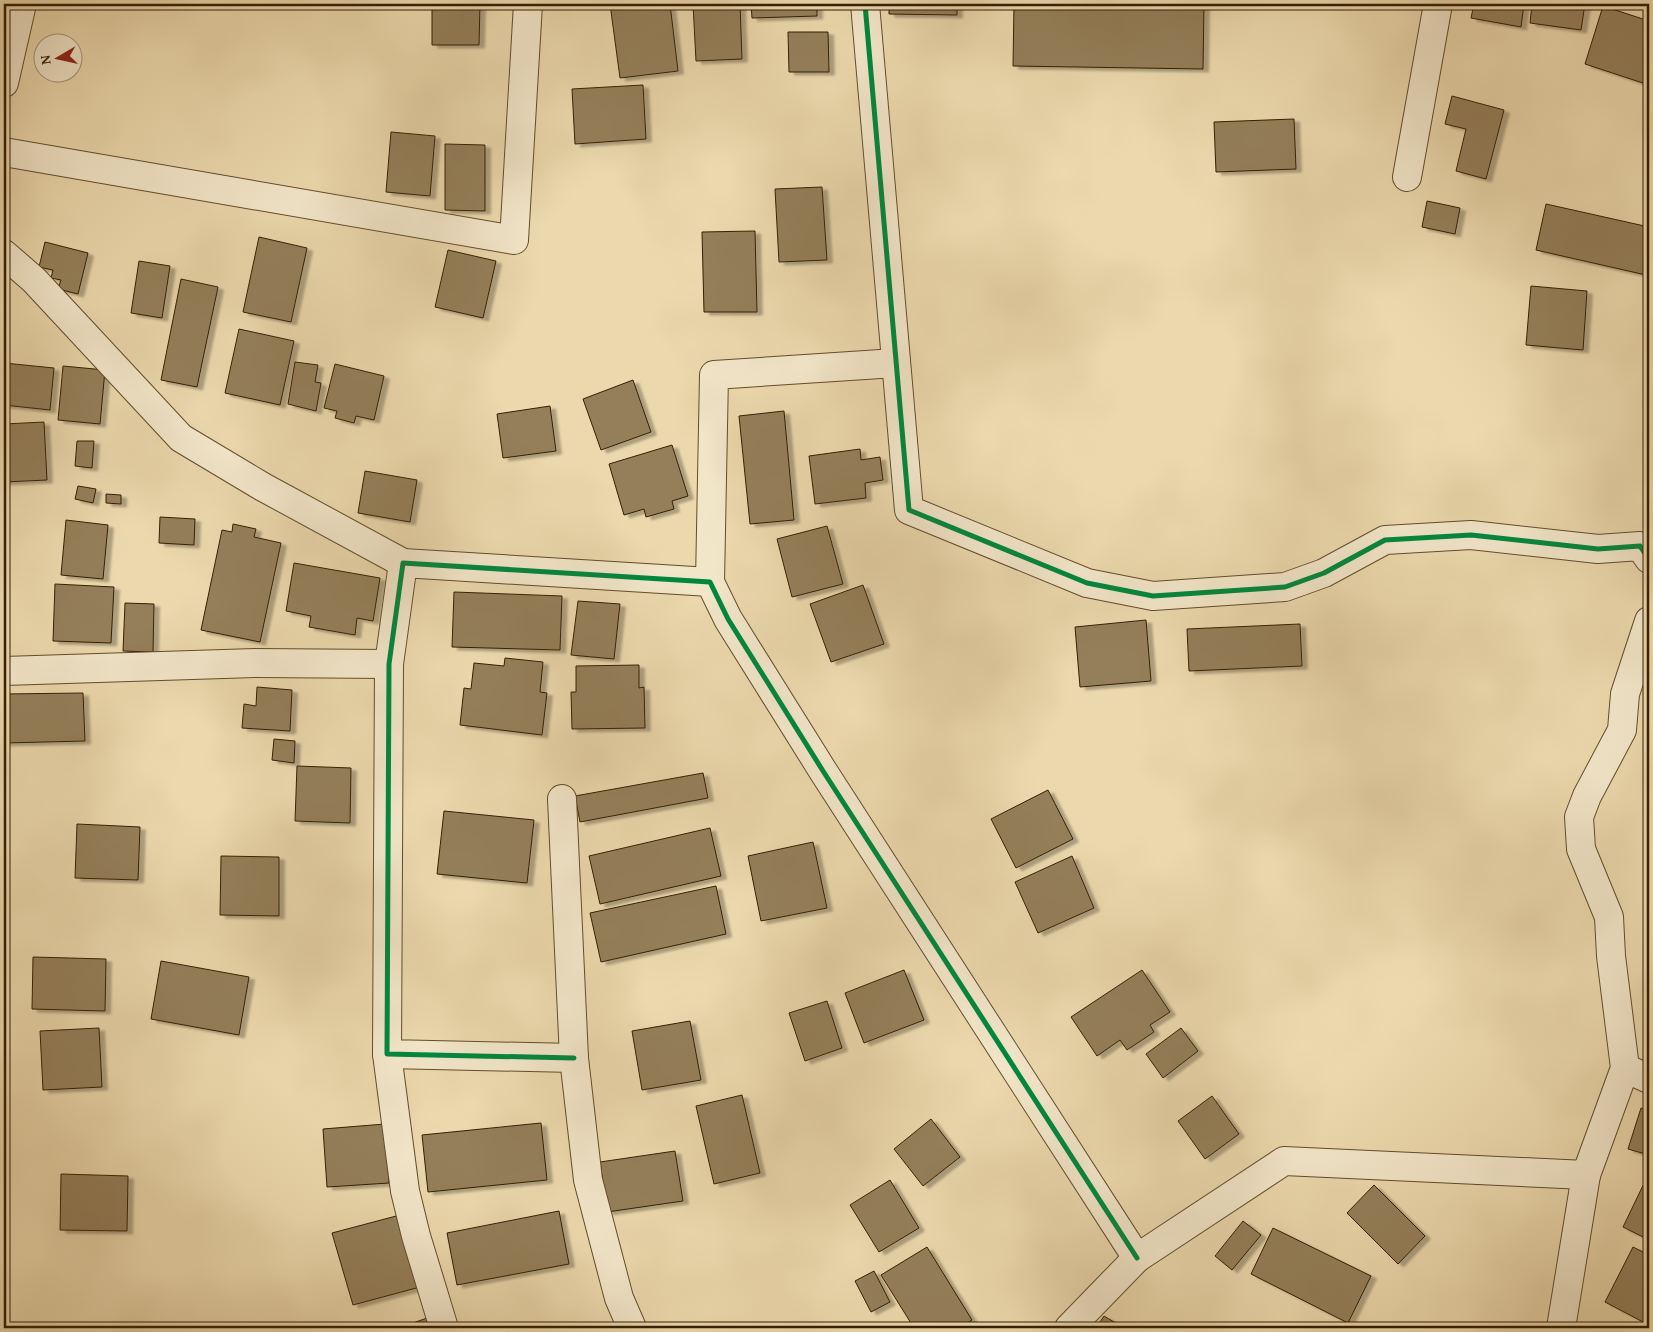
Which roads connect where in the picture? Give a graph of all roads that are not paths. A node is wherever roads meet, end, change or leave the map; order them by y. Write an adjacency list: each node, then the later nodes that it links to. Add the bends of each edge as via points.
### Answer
1 (22, 4): 5 (street)
2 (528, 4): 6 (street, via 514,240)
3 (865, 4): 9 (street)
4 (1438, 4): 7 (street)
5 (4, 83)
6 (4, 152)
7 (1407, 177)
8 (4, 254): 11 (street, via 34,280 181,438)
9 (896, 363): 10 (street, via 909,510 1087,583 1153,596 1285,587 1324,573 1385,540 1471,535 1598,549 1640,546); 12 (street, via 714,375)
10 (1649, 558)
11 (403, 563): 12 (street); 14 (street)
12 (710, 582): 21 (street, via 728,619 822,771)
13 (1649, 621): 19 (street, via 1625,694 1622,730 1579,817 1581,849 1609,917 1611,956)
14 (389, 664): 15 (street, via 255,662); 17 (street)
15 (4, 671)
16 (562, 800): 18 (street)
17 (387, 1054): 18 (street); 22 (street, via 405,1191)
18 (574, 1058): 23 (street, via 588,1180 619,1298)
19 (1637, 1074): 20 (street)
20 (1586, 1175): 21 (street, via 1284,1161); 25 (street)
21 (1137, 1258): 24 (street)
22 (444, 1328)
23 (632, 1328)
24 (1069, 1328)
25 (1561, 1328)

